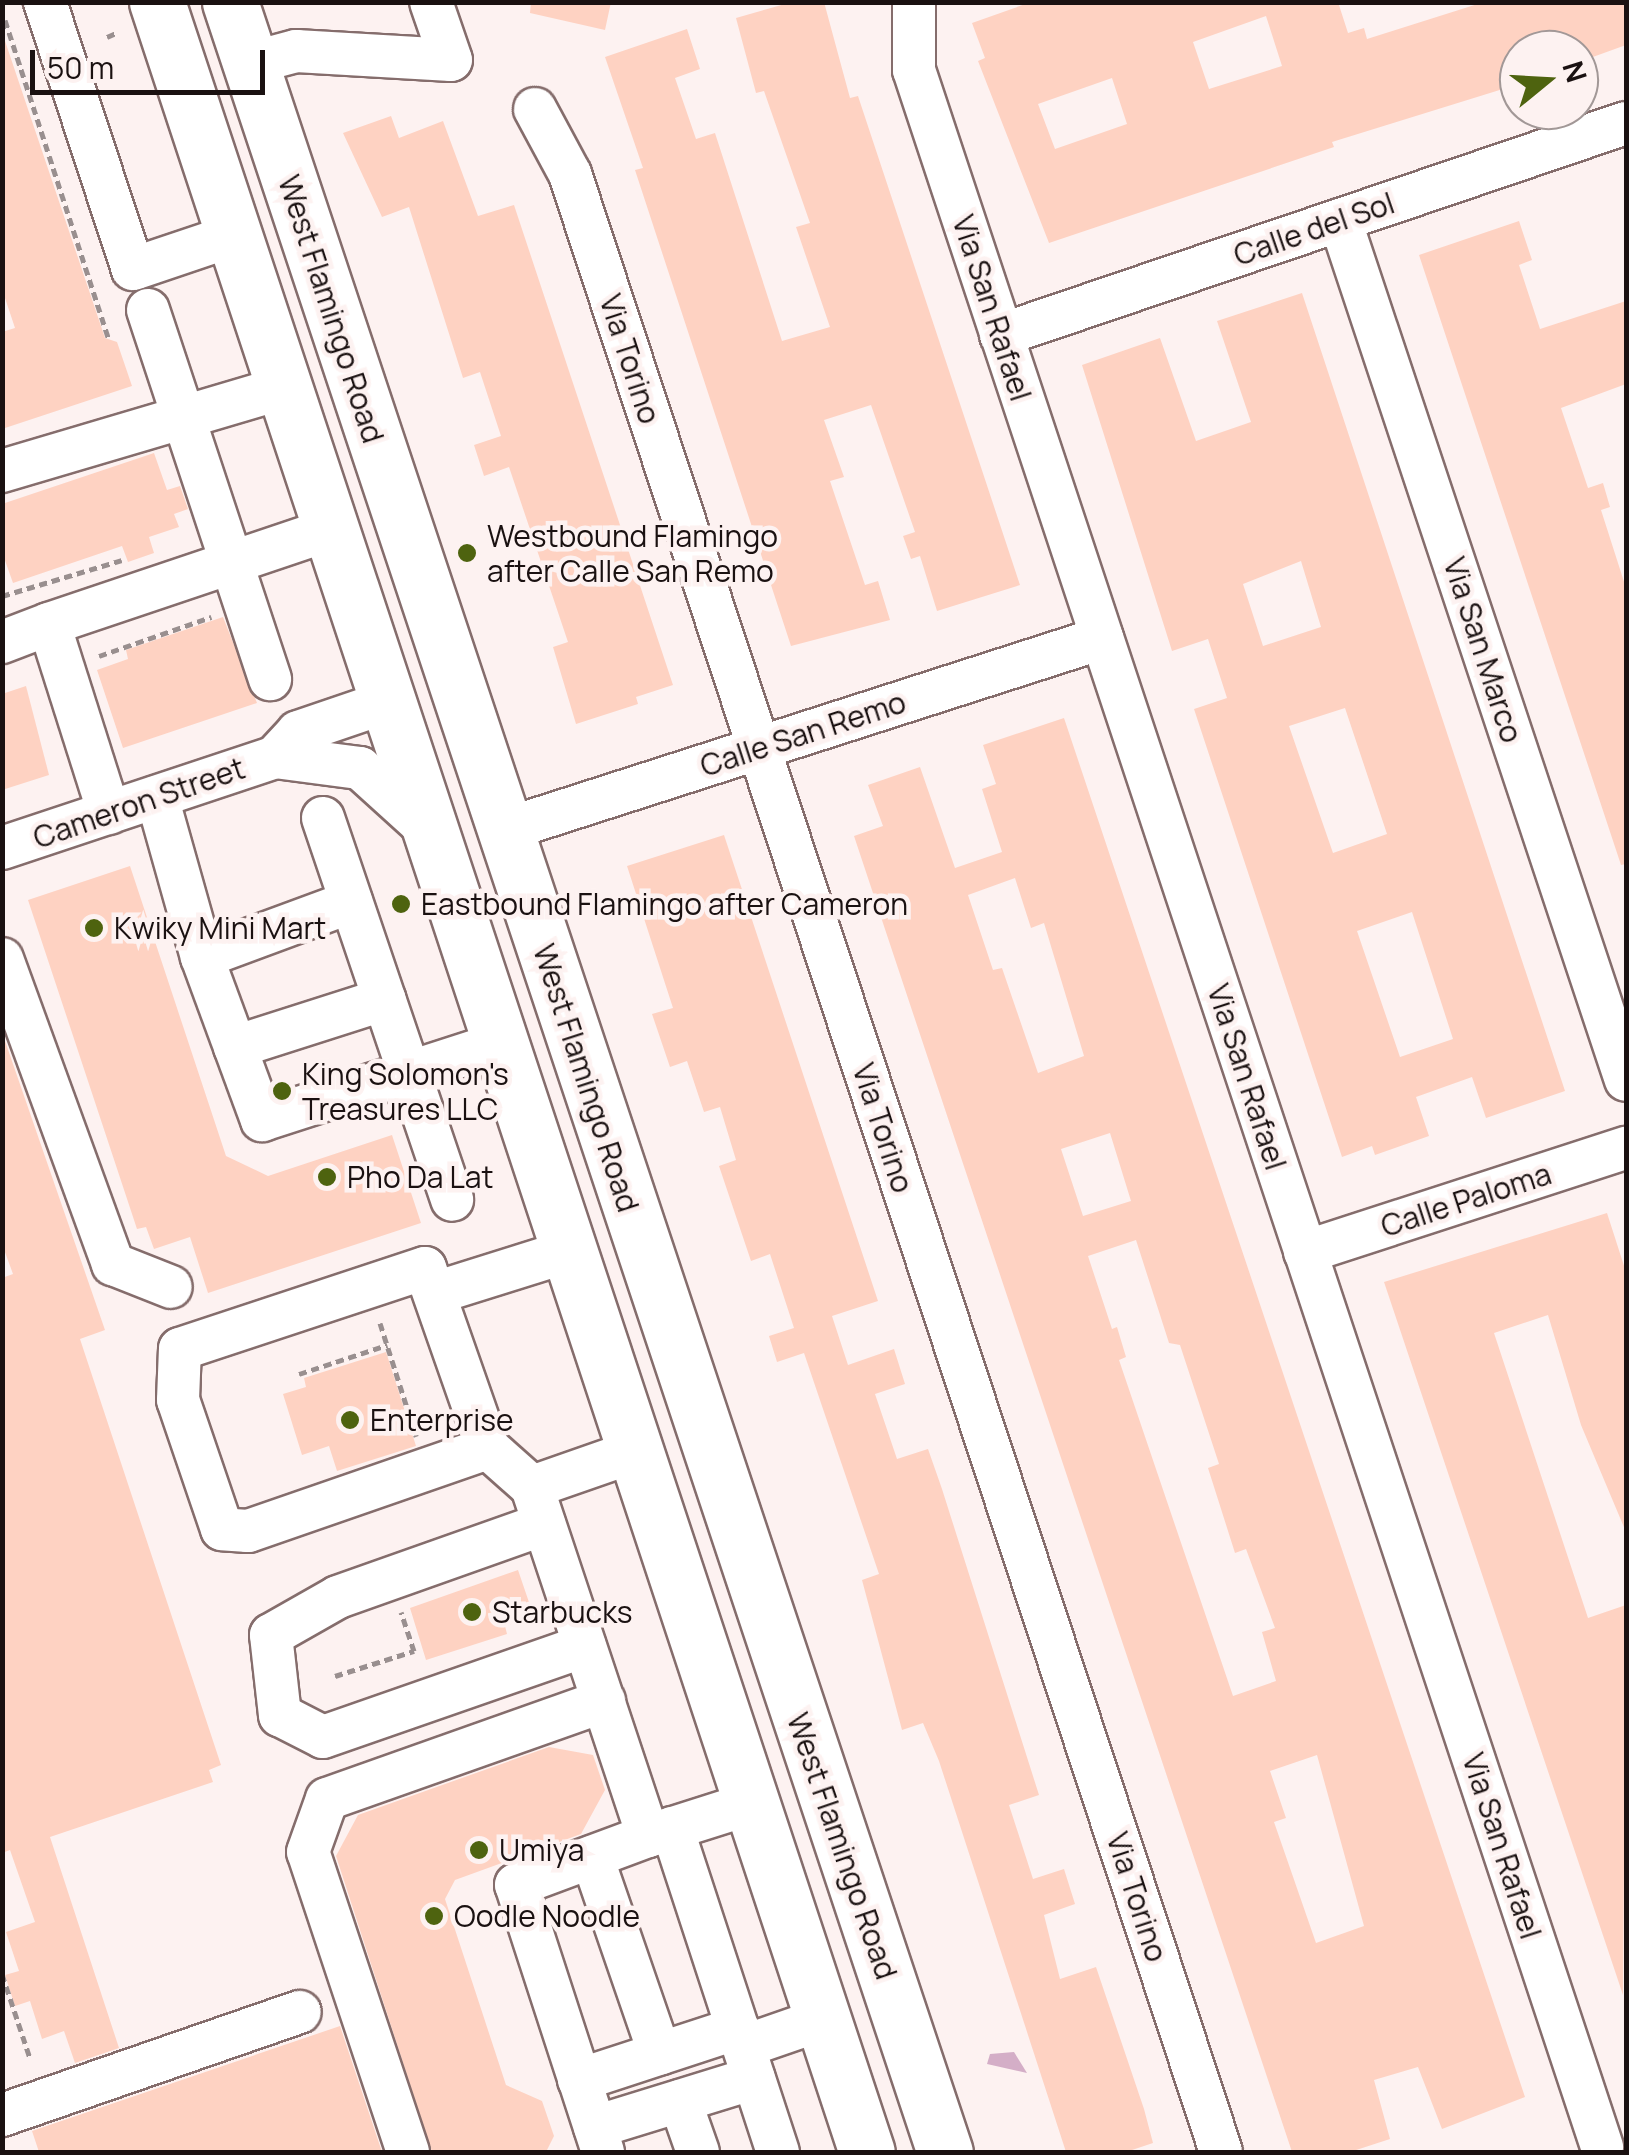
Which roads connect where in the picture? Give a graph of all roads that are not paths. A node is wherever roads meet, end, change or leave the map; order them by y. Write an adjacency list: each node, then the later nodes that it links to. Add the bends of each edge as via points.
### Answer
1 (45, 2): 11 (street, via 133,269)
2 (190, 2): 7 (main road, via 213,58)
3 (230, 2): 7 (main road, West Flamingo Road)
4 (431, 2): 7 (street, via 450,60 296,51)
5 (914, 3): 13 (street, Via San Rafael, via 914,70)
6 (137, 18): 11 (main road)
7 (259, 88): 17 (main road, West Flamingo Road)
8 (534, 108): 25 (street, Via Torino, via 570,174)
9 (1626, 123): 10 (street, Calle del Sol)
10 (1340, 220): 13 (street, Calle del Sol); 40 (street, Via San Marco)
11 (239, 250): 14 (main road); 17 (main road, via 315,368 352,486 370,506)
12 (148, 310): 15 (street)
13 (1002, 335): 21 (street, Via San Rafael)
14 (285, 387): 15 (street, via 208,414); 18 (main road)
15 (183, 414): 16 (street); 19 (street)
16 (2, 471)
17 (399, 512): 30 (main road, West Flamingo Road)
18 (332, 529): 19 (street); 24 (main road)
19 (232, 562): 20 (street); 23 (street)
20 (50, 624): 22 (street); 28 (street)
21 (1102, 638): 25 (street, Calle San Remo); 44 (street, Via San Rafael)
22 (2, 642)
23 (270, 679)
24 (389, 701): 26 (street, Cameron Street, via 298,732); 30 (main road, via 426,725 456,786); 31 (main road)
25 (757, 749): 30 (street, Calle San Remo); 71 (street, Via Torino)
26 (275, 757): 27 (street, Cameron Street); 31 (street, Cameron Street, via 360,768 404,801)
27 (157, 797): 28 (street, Cameron Street); 34 (street)
28 (109, 813): 32 (street, Cameron Street)
29 (323, 818): 33 (street)
30 (504, 830): 47 (main road, West Flamingo Road)
31 (438, 847): 37 (main road)
32 (2, 848)
33 (352, 902): 34 (street); 36 (street)
34 (202, 957): 38 (street)
35 (2, 959): 45 (street, via 113,1264)
36 (385, 999): 38 (street); 39 (street)
37 (502, 1042): 39 (street); 43 (main road)
38 (235, 1046): 39 (street, via 262,1120)
39 (410, 1072): 42 (street)
40 (1626, 1080)
41 (1626, 1148): 44 (street, Calle Paloma)
42 (452, 1200)
43 (572, 1250): 46 (street); 47 (main road, via 619,1293 656,1398 670,1415); 49 (main road)
44 (1306, 1252): 65 (street, Via San Rafael)
45 (171, 1287)
46 (435, 1293): 48 (street); 48 (street, via 425,1268 180,1349 184,1418 222,1528 248,1531)
47 (701, 1427): 53 (main road, West Flamingo Road)
48 (488, 1448): 50 (street)
49 (638, 1450): 50 (street); 53 (main road, via 665,1447 674,1453 753,1666); 54 (main road)
50 (538, 1505): 51 (street); 51 (street, via 271,1635 280,1715 323,1737)
51 (585, 1646): 52 (street)
52 (604, 1701): 55 (street); 66 (street, via 327,1799 308,1852)
53 (813, 1758): 70 (main road, West Flamingo Road)
54 (756, 1802): 55 (street); 58 (main road)
55 (660, 1832): 56 (street); 59 (street)
56 (592, 1857): 60 (street); 61 (street, via 516,1885)
57 (300, 2012): 63 (street)
58 (823, 2019): 59 (street); 69 (main road)
59 (745, 2051): 60 (street); 62 (street); 68 (street)
60 (660, 2054): 61 (street)
61 (579, 2080): 64 (street)
62 (680, 2101): 64 (street); 67 (street)
63 (2, 2115)
64 (599, 2140)
65 (1603, 2146)
66 (408, 2152)
67 (698, 2152)
68 (778, 2152)
69 (867, 2152)
70 (945, 2152)
71 (1221, 2152)

